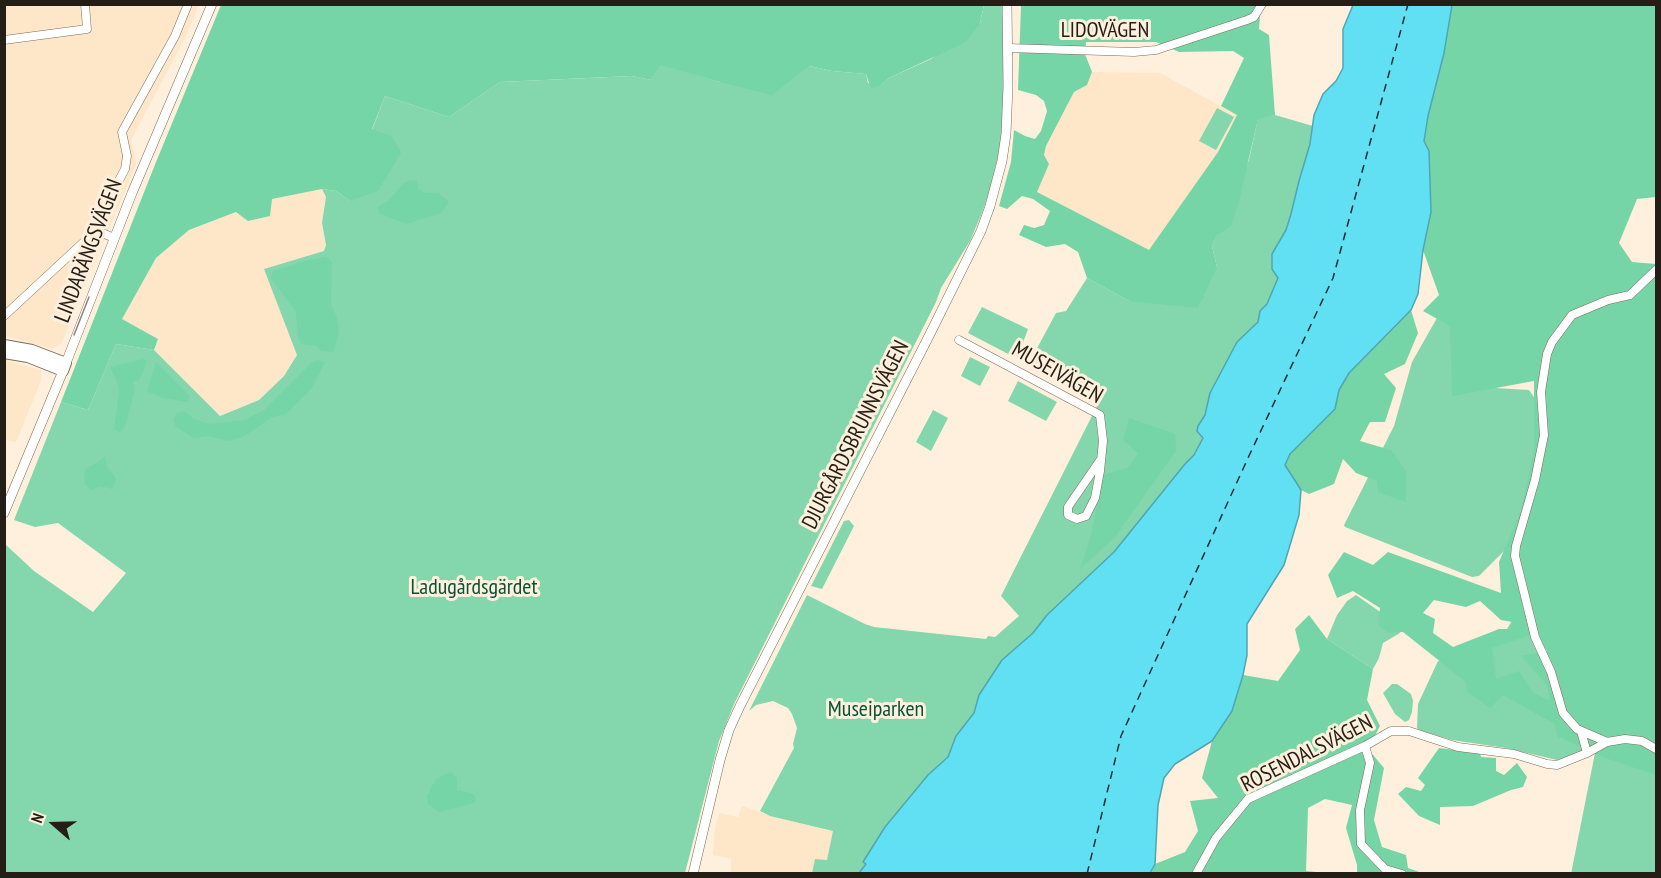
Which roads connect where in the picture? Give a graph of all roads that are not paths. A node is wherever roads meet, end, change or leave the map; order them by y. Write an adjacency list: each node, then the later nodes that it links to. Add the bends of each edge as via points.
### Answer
1 (85, 4): 6 (street, via 87,30)
2 (188, 4): 8 (street, via 122,132 127,156 125,169)
3 (212, 4): 9 (street, LINDARÄNGSVÄGEN)
4 (1006, 4): 7 (street, DJURGÅRDSBRUNNSVÄGEN)
5 (1262, 4): 7 (street, LIDOVÄGEN, via 1254,17 1156,50)
6 (4, 40)
7 (1008, 48): 23 (street, DJURGÅRDSBRUNNSVÄGEN, via 1006,134 990,206 966,262 729,730)
8 (93, 229): 9 (street); 11 (street)
9 (114, 238): 15 (street, LINDARÄNGSVÄGEN)
10 (1656, 270): 18 (street, via 1630,295 1568,318 1549,348 1542,395 1544,435 1516,546 1515,556 1535,637 1563,713)
11 (4, 316)
12 (959, 340): 16 (street, MUSEIVÄGEN, via 1100,415)
13 (4, 345): 15 (main road, via 32,350)
14 (4, 353): 15 (main road)
15 (64, 367): 17 (street, LINDARÄNGSVÄGEN)
16 (1101, 459): 16 (street, MUSEIVÄGEN, via 1095,498 1086,516 1077,519 1068,515 1068,507)
17 (4, 513)
18 (1581, 731): 19 (street); 22 (street)
19 (1607, 742): 21 (street, via 1634,739); 22 (street, ROSENDALSVÄGEN)
20 (1365, 746): 22 (street, ROSENDALSVÄGEN, via 1391,731 1402,730 1458,747 1514,754 1547,764 1557,765); 24 (street, ROSENDALSVÄGEN, via 1248,799 1216,838); 25 (street, via 1370,763 1360,810 1361,844 1385,869)
21 (1656, 749)
22 (1587, 753)
23 (693, 873)
24 (1196, 873)
25 (1402, 873)

